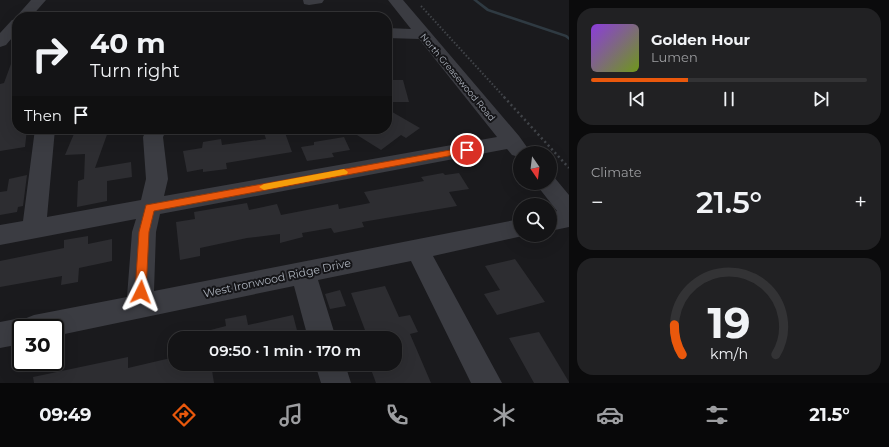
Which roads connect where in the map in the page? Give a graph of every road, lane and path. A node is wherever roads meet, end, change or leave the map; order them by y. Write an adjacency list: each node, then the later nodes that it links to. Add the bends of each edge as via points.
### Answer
1 (39, 0): 4 (street)
2 (395, 0): 7 (street, North Greasewood Road)
3 (420, 5): 13 (path)
4 (28, 12)
5 (12, 29): 8 (street)
6 (392, 33): 7 (street)
7 (423, 34): 11 (street, North Greasewood Road)
8 (0, 42)
9 (44, 134): 19 (street)
10 (154, 134): 15 (street, via 157,179)
11 (516, 146)
12 (513, 148): 15 (street)
13 (569, 168)
14 (552, 190): 16 (street)
15 (150, 208): 19 (street); 24 (street, via 144,232)
16 (569, 210)
17 (569, 218): 18 (street)
18 (557, 221)
19 (34, 229): 21 (street)
20 (513, 229): 22 (street, West Ironwood Ridge Drive)
21 (0, 235)
22 (417, 249): 23 (street, West Ironwood Ridge Drive); 31 (street)
23 (303, 272): 24 (street, West Ironwood Ridge Drive); 26 (street)
24 (140, 307): 25 (street, West Ironwood Ridge Drive)
25 (64, 322)
26 (320, 331)
27 (12, 332): 28 (street)
28 (0, 335)
29 (332, 371): 30 (street)
30 (336, 383)
31 (487, 383)

